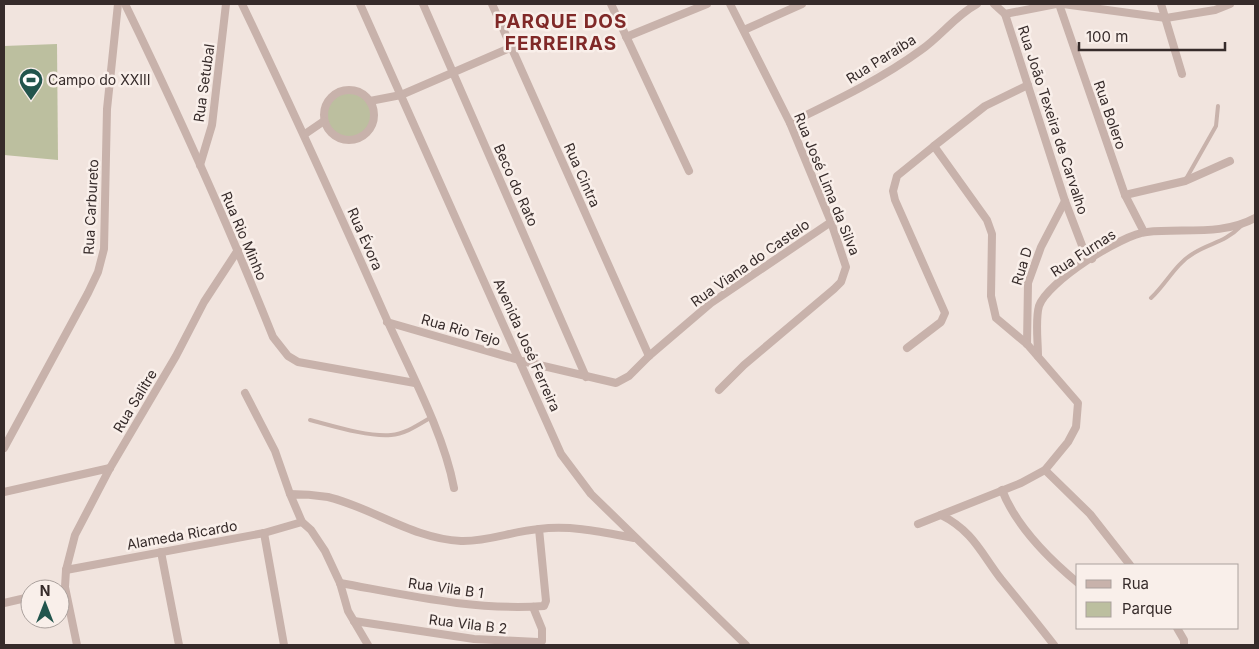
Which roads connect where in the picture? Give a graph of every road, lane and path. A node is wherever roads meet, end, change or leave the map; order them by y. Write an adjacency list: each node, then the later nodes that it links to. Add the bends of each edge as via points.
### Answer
1 (118, 4): 58 (street, Rua Carbureto, via 107,109 104,249 88,293)
2 (125, 4): 34 (street, Rua Rio Minho)
3 (226, 4): 34 (street, Rua Setubal, via 214,116)
4 (242, 4): 31 (street, Rua Évora)
5 (360, 4): 26 (street, Avenida José Ferreira)
6 (423, 4): 23 (street, Beco do Rato)
7 (492, 4): 22 (street, Rua Cintra)
8 (611, 4): 21 (street)
9 (707, 4): 21 (street)
10 (730, 4): 20 (street, Rua José Lima da Silva)
11 (802, 4): 20 (street)
12 (977, 4): 30 (street, Rua Paraíba, via 958,16 924,49 888,73)
13 (994, 4): 18 (street)
14 (1057, 4): 18 (street); 37 (street, Rua Bolero)
15 (1063, 4): 19 (street)
16 (1160, 4): 19 (street)
17 (1230, 4): 19 (street, via 1215,10)
18 (1005, 14): 25 (street, Rua João Texeira de Carvalho)
19 (1166, 18): 24 (street)
20 (744, 30): 30 (street, Rua José Lima da Silva)
21 (626, 37): 35 (street)
22 (512, 47): 23 (street); 49 (street, Rua Cintra)
23 (453, 72): 26 (street); 52 (street, Beco do Rato)
24 (1182, 74)
25 (1028, 85): 32 (street, via 986,106); 38 (street, Rua João Texeira de Carvalho)
26 (401, 95): 27 (street); 51 (street, Avenida José Ferreira)
27 (370, 101): 29 (street, via 365,95 350,90 336,94 326,106); 29 (street, via 374,108 373,124 363,136 340,138)
28 (1218, 106): 36 (lane, via 1216,126)
29 (324, 121): 31 (street)
30 (790, 123): 40 (street, Rua José Lima da Silva)
31 (305, 134): 46 (street, Rua Évora)
32 (934, 146): 47 (street, via 987,220 992,234 991,296 996,318); 48 (street, via 893,182 895,200 945,313 941,322)
33 (1230, 161): 36 (street)
34 (200, 165): 43 (street, Rua Rio Minho)
35 (689, 171)
36 (1185, 181): 37 (street)
37 (1125, 195): 42 (street, Rua Bolero)
38 (1066, 201): 44 (street, Rua João Texeira de Carvalho, via 1079,240); 47 (street, Rua D, via 1041,247 1028,283)
39 (1255, 218): 41 (street, Rua Furnas)
40 (831, 222): 49 (street, Rua Viana do Castelo, via 711,303); 54 (street, Rua José Lima da Silva, via 846,267 841,282)
41 (1242, 226): 42 (street, Rua Furnas, via 1219,230); 45 (lane, via 1225,240 1183,261)
42 (1144, 232): 44 (street, Rua Furnas, via 1107,248)
43 (238, 250): 53 (street, Rua Rio Minho, via 273,337 288,356 298,362 341,372); 59 (street, Rua Salitre, via 204,302)
44 (1092, 259): 50 (street, Rua Furnas, via 1056,284 1039,306)
45 (1151, 298)
46 (388, 322): 51 (street, Rua Rio Tejo); 53 (street, Rua Évora)
47 (1027, 344): 50 (street)
48 (907, 348)
49 (649, 356): 52 (street, Rua Viana do Castelo, via 629,376 616,383)
50 (1038, 356): 60 (street, via 1078,403 1076,427 1068,442)
51 (522, 361): 52 (street, Rua Rio Tejo); 70 (street, Avenida José Ferreira, via 572,470 590,494)
52 (586, 377)
53 (415, 383): 56 (street, Rua Évora)
54 (719, 390)
55 (244, 393): 64 (street, via 275,451)
56 (430, 418): 57 (lane, via 391,435); 61 (street, Rua Évora, via 451,468)
57 (310, 420)
58 (4, 448)
59 (110, 468): 63 (street); 73 (street, Rua Salitre, via 76,535)
60 (1044, 470): 62 (street); 72 (street, via 1090,514)
61 (454, 488)
62 (1002, 490): 65 (street); 75 (street, via 1008,504 1040,546)
63 (4, 492)
64 (290, 494): 66 (street); 68 (street, via 329,498 410,530 461,541)
65 (941, 515): 67 (street); 89 (street, via 953,521 981,547 1000,578)
66 (302, 522): 69 (street, Alameda Ricardo); 76 (street, via 319,539)
67 (918, 524)
68 (540, 529): 70 (street, via 570,528); 79 (street, Rua Vila B 1, via 546,605)
69 (264, 533): 71 (street, Alameda Ricardo); 86 (street)
70 (634, 538): 88 (street, Avenida José Ferreira)
71 (161, 552): 73 (street, Alameda Ricardo); 85 (street)
72 (1129, 564)
73 (66, 570): 74 (street, Rua Salitre)
74 (64, 579)
75 (1076, 581)
76 (340, 583): 79 (street, Rua Vila B 1, via 453,603); 81 (street)
77 (20, 600): 78 (street)
78 (4, 604)
79 (533, 607): 81 (street, Rua Vila B 2, via 544,635 538,642 474,640)
80 (70, 618): 84 (street, Rua Salitre)
81 (354, 621): 87 (street)
82 (1178, 629): 83 (street)
83 (1184, 642)
84 (77, 645)
85 (180, 645)
86 (284, 645)
87 (368, 645)
88 (746, 645)
89 (1054, 645)

